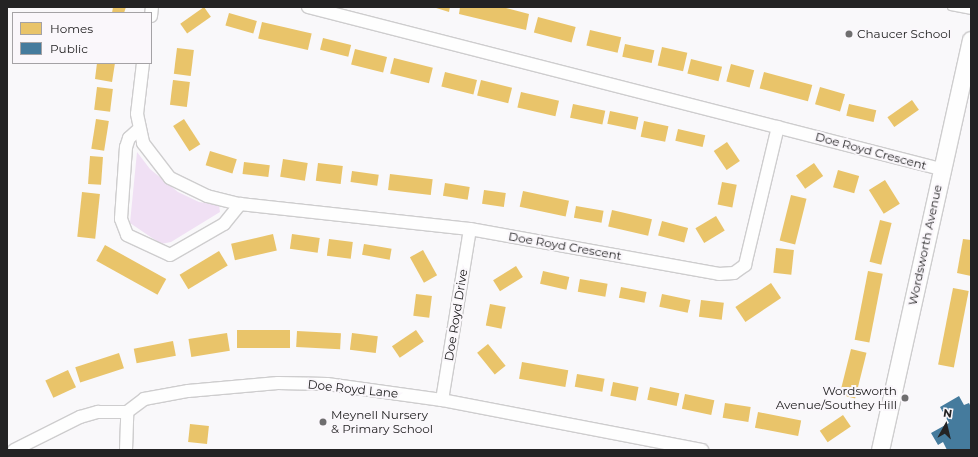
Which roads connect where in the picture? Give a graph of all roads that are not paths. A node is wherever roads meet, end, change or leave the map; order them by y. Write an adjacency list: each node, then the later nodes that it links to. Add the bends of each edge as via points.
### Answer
1 (308, 7): 6 (street, Doe Royd Crescent)
2 (951, 7): 3 (lane)
3 (971, 11)
4 (971, 40): 8 (street, Wordsworth Avenue)
5 (143, 64): 7 (street)
6 (778, 127): 8 (street, Doe Royd Crescent); 10 (street, Doe Royd Crescent, via 751,246 745,265 734,273 719,274)
7 (138, 130): 9 (street, Doe Royd Crescent, via 155,162 170,178 207,196); 9 (street, via 129,138 126,147 121,219 127,235 170,255 224,224)
8 (941, 169): 16 (street, Wordsworth Avenue)
9 (240, 204): 10 (street, Doe Royd Crescent)
10 (470, 229): 11 (street, Doe Royd Drive)
11 (442, 400): 12 (street, Doe Royd Lane, via 334,385 278,383 188,390 144,399 132,405); 15 (street, Doe Royd Lane)
12 (127, 412): 13 (street, via 98,412 80,417); 14 (street)
13 (14, 450)
14 (126, 450)
15 (702, 450)
16 (880, 450)

